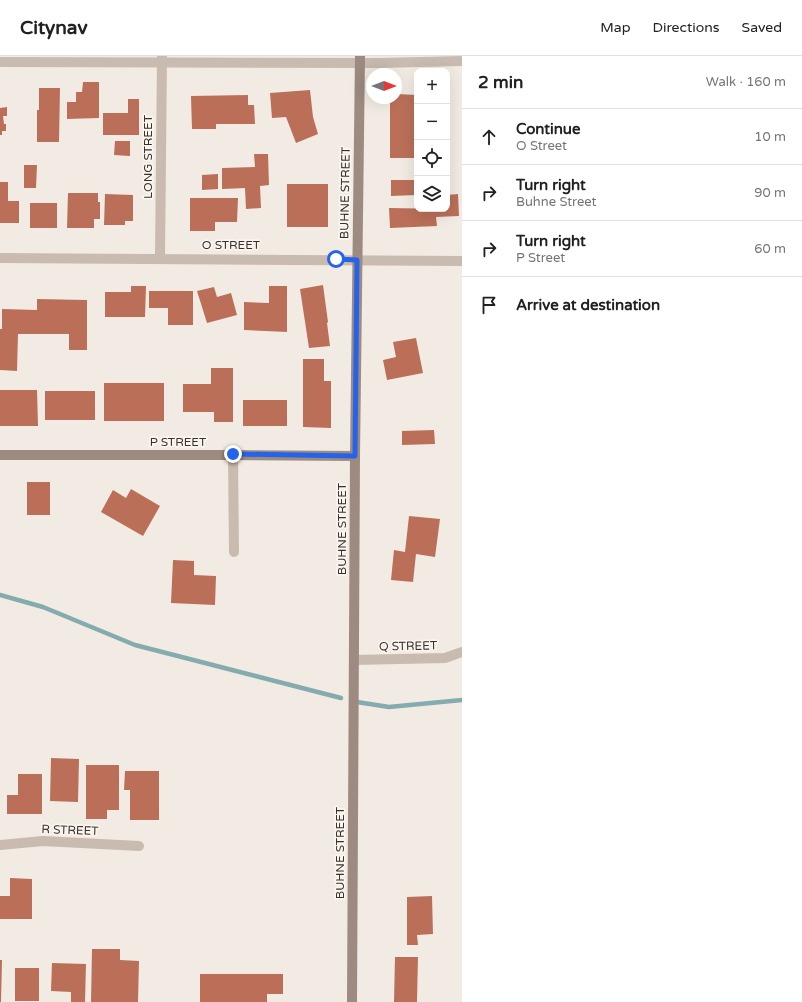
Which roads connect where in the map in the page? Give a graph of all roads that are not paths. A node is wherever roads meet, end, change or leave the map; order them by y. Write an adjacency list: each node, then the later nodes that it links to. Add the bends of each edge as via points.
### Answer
1 (162, 59): 2 (street); 4 (street); 6 (street, LONG STREET)
2 (360, 60): 3 (street); 7 (street, BUHNE STREET)
3 (462, 61)
4 (0, 62)
5 (0, 258): 6 (street, O STREET)
6 (160, 258): 7 (street, O STREET)
7 (357, 260): 8 (street, O STREET); 11 (street, BUHNE STREET)
8 (462, 261)
9 (233, 454): 10 (street, P STREET); 11 (street, P STREET); 12 (street)
10 (0, 455)
11 (355, 456): 14 (street, BUHNE STREET)
12 (234, 552)
13 (462, 652): 14 (street, Q STREET, via 446,658)
14 (354, 660): 17 (street, BUHNE STREET)
15 (0, 844): 16 (street, R STREET, via 43,841)
16 (139, 846)
17 (352, 1002)

